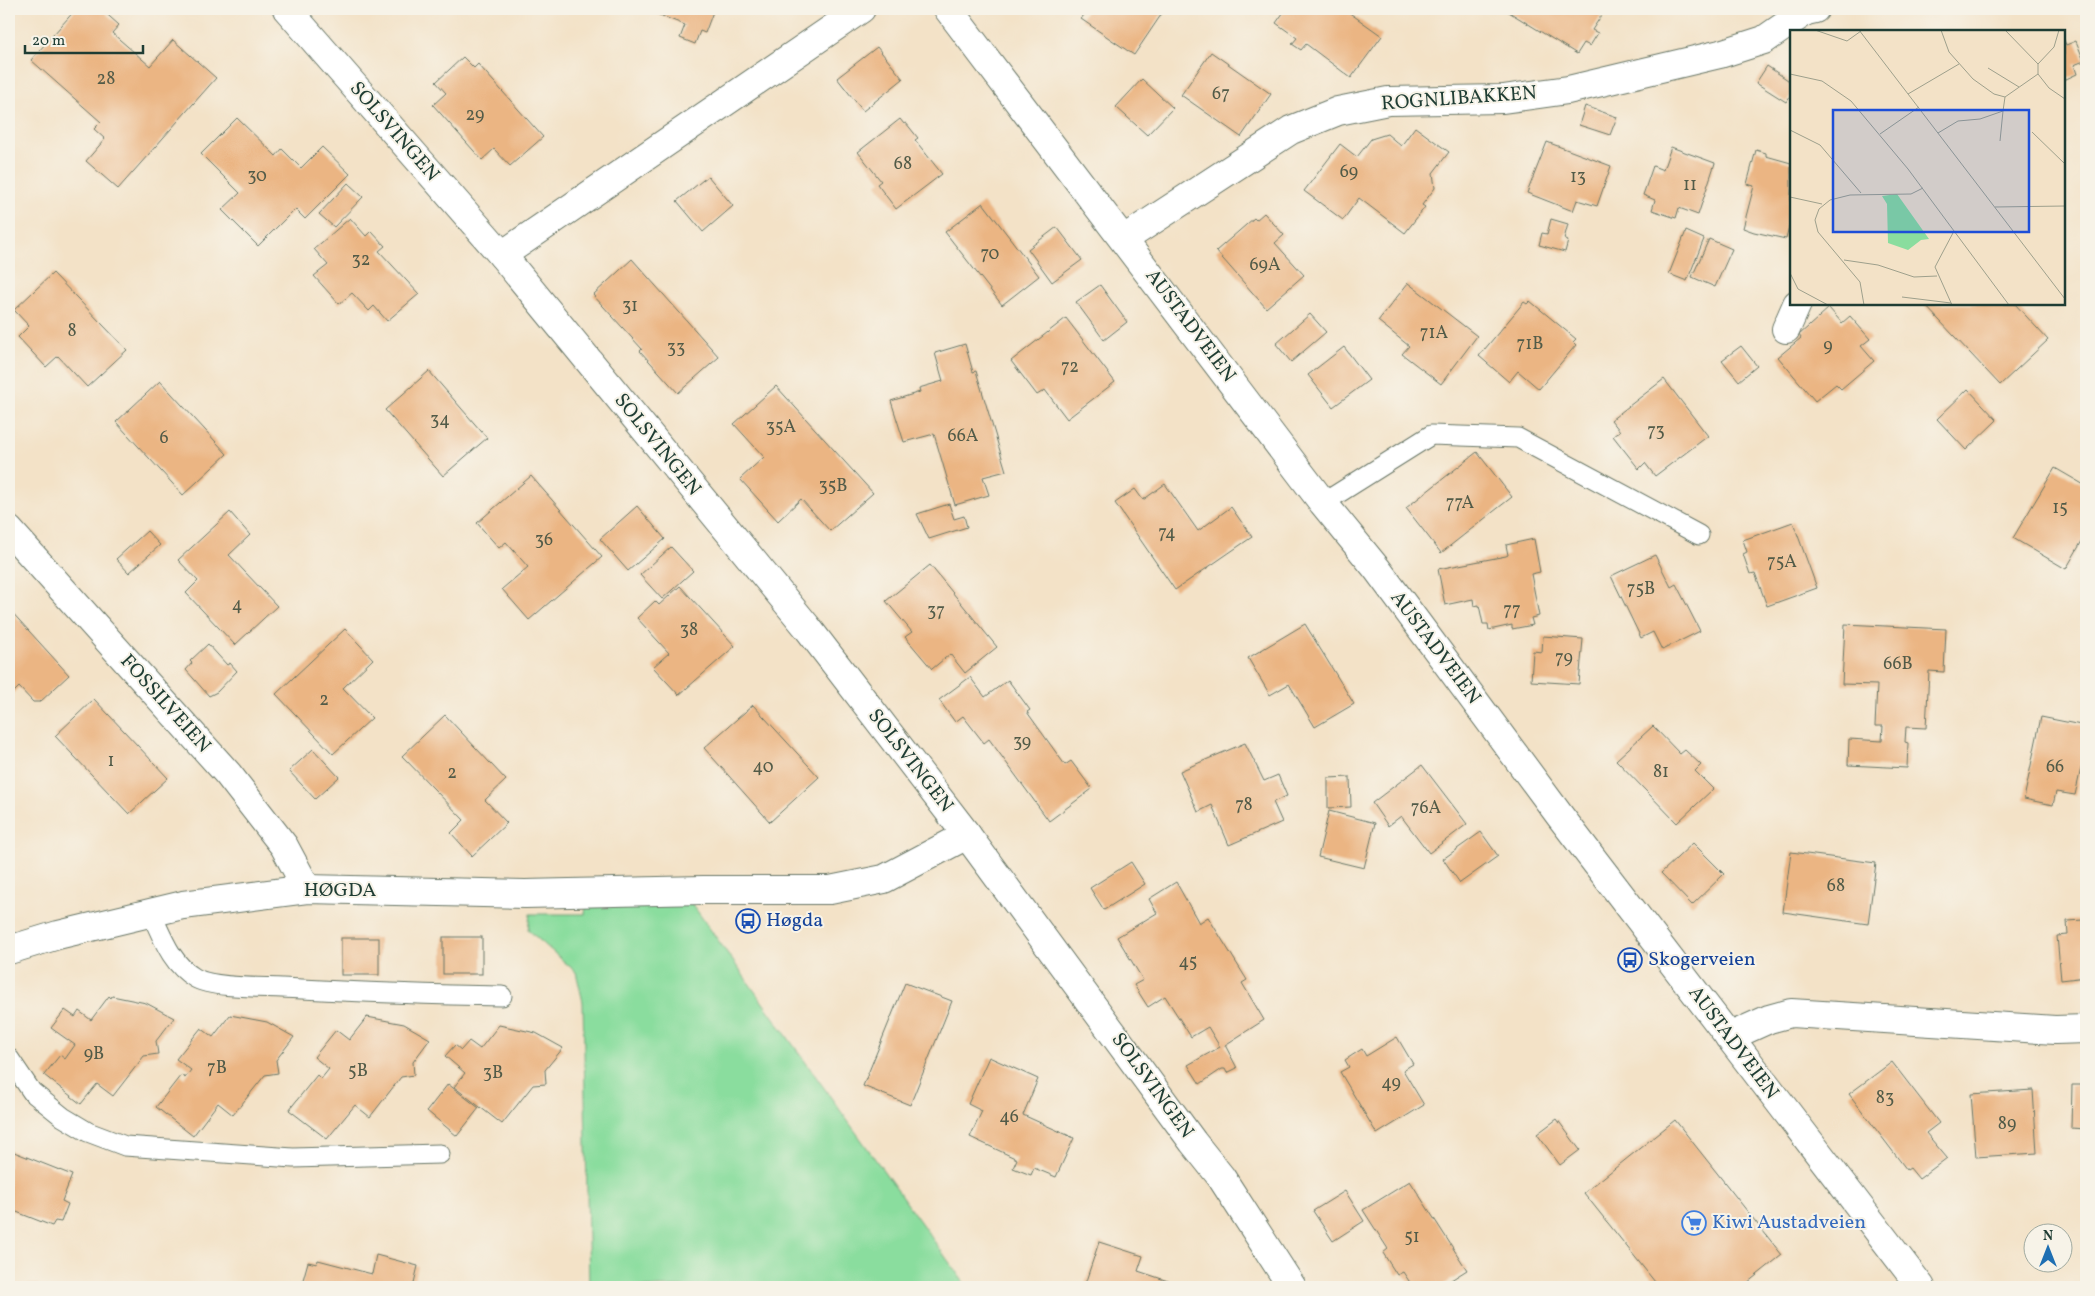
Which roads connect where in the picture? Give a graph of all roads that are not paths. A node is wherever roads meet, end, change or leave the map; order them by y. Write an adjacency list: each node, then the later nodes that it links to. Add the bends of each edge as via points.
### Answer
1 (287, 9): 8 (street, SOLSVINGEN)
2 (861, 9): 8 (street)
3 (948, 9): 7 (street, AUSTADVEIEN)
4 (1815, 9): 7 (street, ROGNLIBAKKEN, via 1764,40 1720,54 1568,90 1503,99 1388,101 1338,111 1291,130)
5 (1822, 9): 6 (street)
6 (1822, 30)
7 (1124, 239): 11 (street, AUSTADVEIEN)
8 (502, 255): 14 (street, SOLSVINGEN, via 807,628)
9 (1797, 305): 10 (street)
10 (1786, 329)
11 (1323, 502): 13 (lane, via 1431,434 1518,438); 20 (street, AUSTADVEIEN, via 1377,569)
12 (9, 530): 15 (street, FOSSILVEIEN, via 228,774 284,846)
13 (1699, 535)
14 (967, 835): 15 (street, HØGDA, via 884,879 830,890 525,894); 23 (street, SOLSVINGEN, via 1221,1177)
15 (307, 889): 16 (street, HØGDA)
16 (151, 912): 17 (street, HØGDA); 18 (lane, via 178,965 196,979 270,988)
17 (9, 950)
18 (502, 996)
19 (2086, 1029): 20 (street, via 2055,1030 1791,1013)
20 (1729, 1037): 24 (street, AUSTADVEIEN)
21 (9, 1058): 22 (lane, via 32,1092 63,1116 88,1132 125,1146 293,1158)
22 (440, 1154)
23 (1292, 1287)
24 (1921, 1287)

